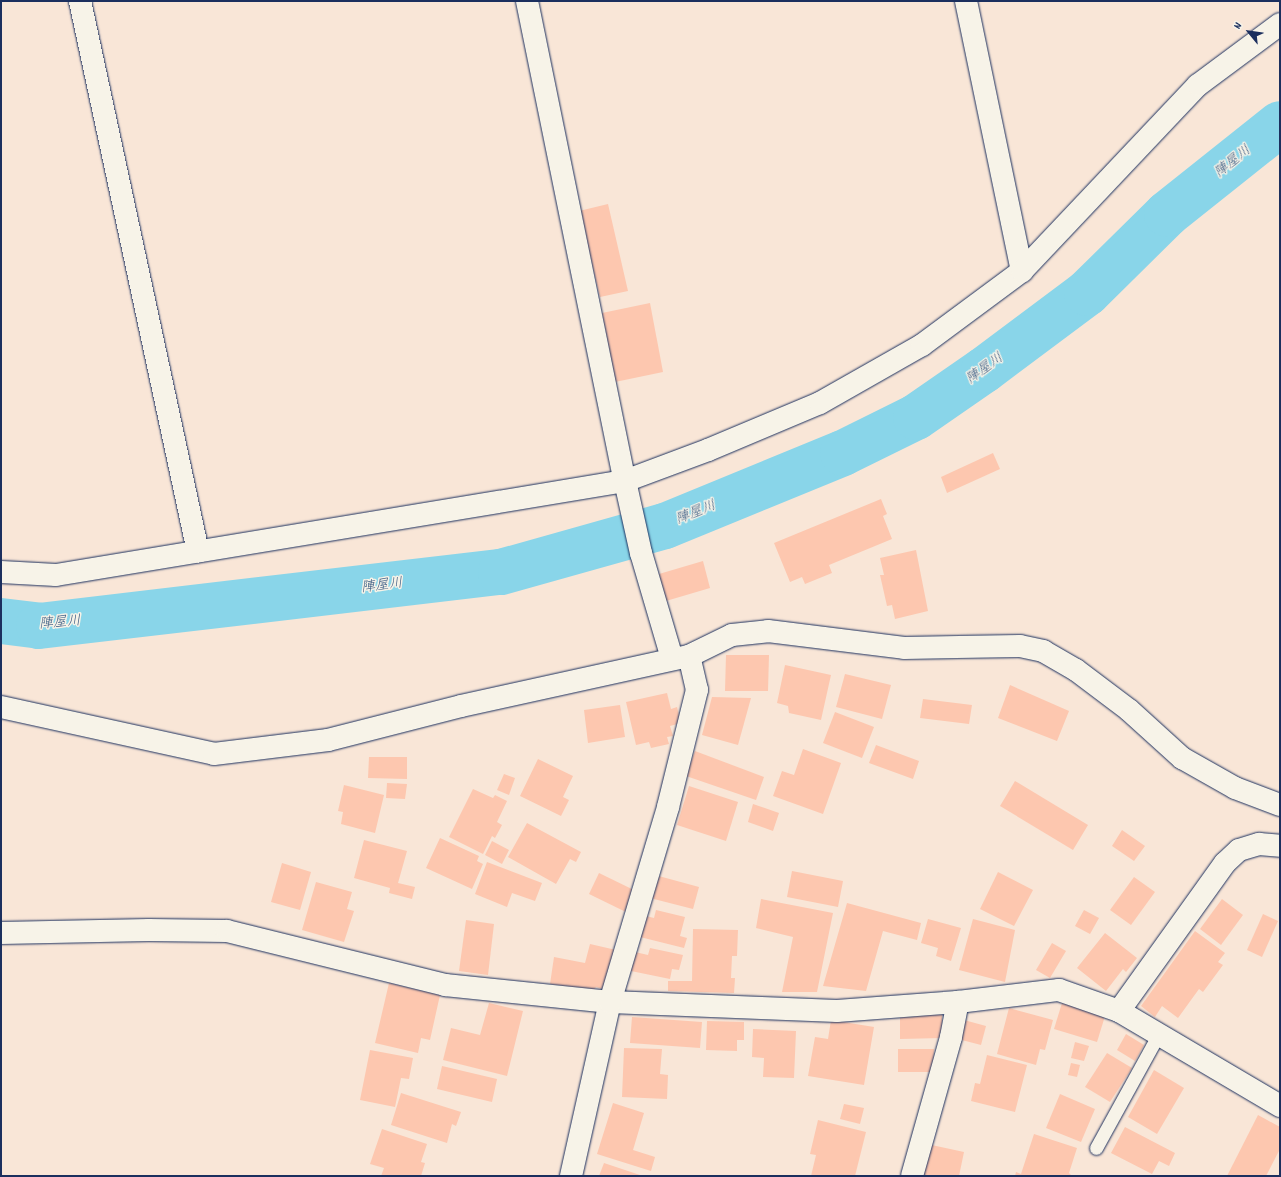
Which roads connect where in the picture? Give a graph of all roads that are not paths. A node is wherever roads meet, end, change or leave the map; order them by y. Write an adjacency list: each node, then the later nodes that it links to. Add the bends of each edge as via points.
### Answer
1 (80, 1): 7 (street)
2 (527, 1): 6 (street)
3 (966, 1): 5 (street)
4 (1280, 24): 5 (street, via 1198,86)
5 (1022, 271): 6 (street, via 922,345 820,403 708,450)
6 (625, 481): 7 (street); 9 (street, via 641,553)
7 (198, 552): 8 (street, via 56,575)
8 (1, 572)
9 (681, 657): 10 (street, via 328,740 214,754); 11 (street, via 732,635 768,631 904,648 1020,646 1043,651 1076,670 1129,710 1182,758 1235,788); 14 (street, via 697,690 668,807)
10 (1, 707)
11 (1280, 805)
12 (1280, 846): 16 (street, via 1259,844 1239,850 1225,863)
13 (1, 934): 14 (street, via 149,930 227,931 445,985)
14 (610, 1002): 15 (street, via 837,1011); 20 (street)
15 (958, 1002): 16 (street, via 1060,990); 21 (street, via 951,1037)
16 (1118, 1011): 17 (street)
17 (1158, 1035): 18 (street); 19 (lane)
18 (1280, 1106)
19 (1096, 1148)
20 (571, 1176)
21 (912, 1176)

